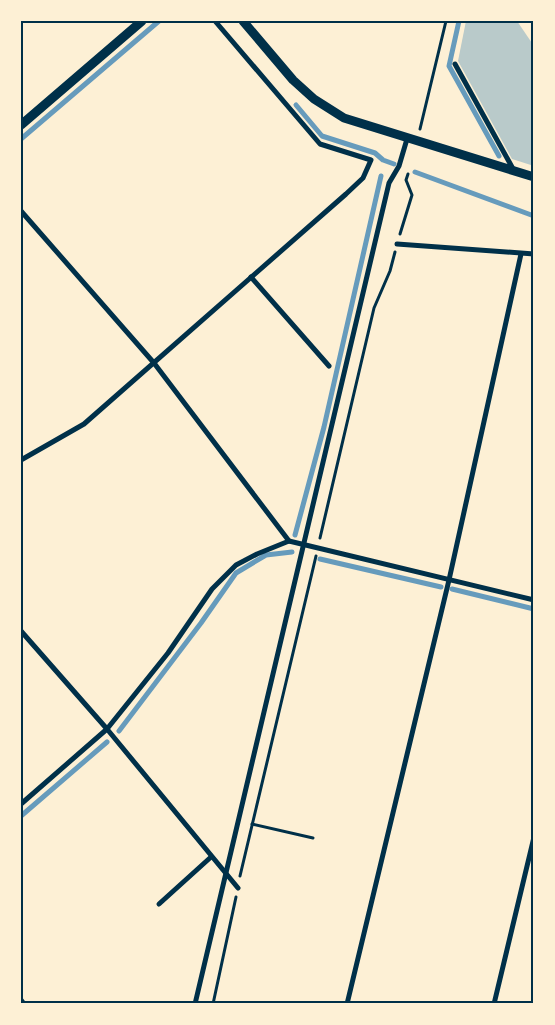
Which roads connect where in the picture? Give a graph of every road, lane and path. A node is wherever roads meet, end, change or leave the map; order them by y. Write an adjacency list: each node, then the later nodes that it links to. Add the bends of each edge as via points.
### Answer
1 (142, 21): 6 (street)
2 (215, 21): 16 (street, via 320,144 371,160 363,178)
3 (243, 21): 7 (street, via 293,80 314,99 344,118)
4 (446, 21): 8 (path)
5 (455, 64): 10 (street)
6 (21, 125)
7 (407, 139): 8 (street); 21 (street, via 399,166 389,183)
8 (417, 142): 10 (street)
9 (409, 170): 13 (path, via 406,180 412,195)
10 (512, 171): 11 (street)
11 (534, 177)
12 (21, 211): 17 (street)
13 (397, 244): 14 (street); 22 (path, via 390,271 374,308)
14 (521, 254): 15 (street); 23 (street)
15 (534, 254)
16 (251, 278): 17 (street); 18 (street)
17 (154, 363): 19 (street, via 84,424); 20 (street)
18 (329, 366)
19 (21, 460)
20 (289, 541): 21 (street); 26 (street, via 236,565 218,583 168,653)
21 (304, 545): 22 (street); 32 (street)
22 (318, 548): 23 (street); 28 (path)
23 (449, 580): 24 (street); 39 (street)
24 (534, 600)
25 (21, 632): 26 (street)
26 (107, 729): 27 (street); 31 (street)
27 (21, 804)
28 (252, 824): 30 (path); 33 (path)
29 (534, 837): 40 (street)
30 (313, 838)
31 (211, 857): 32 (street); 34 (street)
32 (226, 874): 33 (street); 37 (street)
33 (238, 888): 38 (path)
34 (159, 904)
35 (21, 1000): 36 (street)
36 (24, 1004)
37 (195, 1004)
38 (212, 1004)
39 (347, 1004)
40 (494, 1004)

